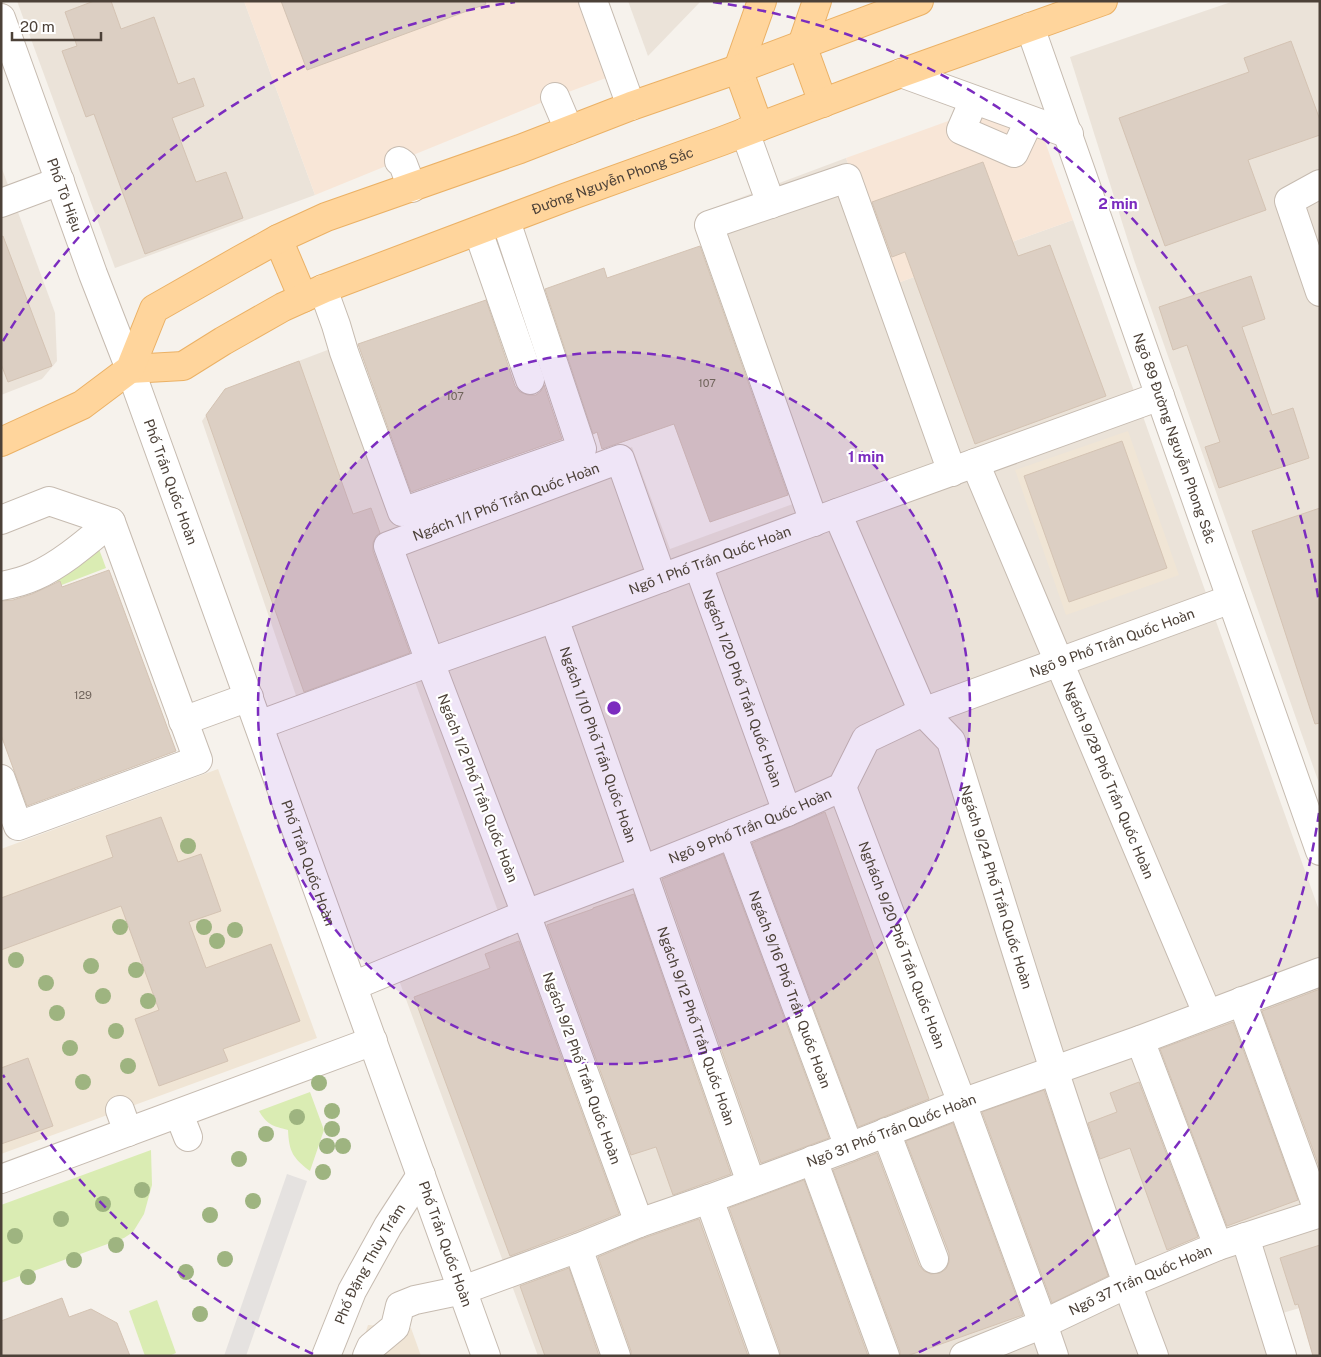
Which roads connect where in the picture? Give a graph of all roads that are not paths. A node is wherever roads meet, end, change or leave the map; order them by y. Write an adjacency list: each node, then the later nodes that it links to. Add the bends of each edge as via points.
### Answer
1 (593, 1): 13 (street)
2 (762, 1): 9 (main road)
3 (817, 1): 8 (main road)
4 (920, 1): 8 (main road)
5 (1103, 1): 7 (main road, Đường Nguyễn Phong Sắc)
6 (1, 18): 18 (street, Phố Tô Hiệu)
7 (1030, 26): 10 (main road, Đường Nguyễn Phong Sắc); 16 (street, Ngõ 89 Đường Nguyễn Phong Sắc)
8 (802, 45): 9 (main road); 12 (main road)
9 (738, 70): 13 (main road); 15 (main road)
10 (901, 73): 12 (main road, Đường Nguyễn Phong Sắc); 16 (street)
11 (555, 96): 14 (street)
12 (823, 103): 15 (main road, Đường Nguyễn Phong Sắc)
13 (631, 106): 14 (main road)
14 (569, 130): 20 (main road)
15 (752, 130): 22 (street); 23 (main road, Đường Nguyễn Phong Sắc)
16 (1069, 134): 30 (street, Ngõ 89 Đường Nguyễn Phong Sắc)
17 (399, 161): 20 (street)
18 (60, 181): 21 (street); 28 (street, Phố Tô Hiệu)
19 (1320, 184): 26 (street, via 1289,201)
20 (412, 188): 25 (main road, via 326,217)
21 (1, 203)
22 (771, 204): 32 (street, Ngách 9/28 Phố Trần Quốc Hoàn, via 847,178); 33 (street, Ngách 9/24 Phố Trần Quốc Hoàn, via 709,225)
23 (506, 220): 24 (main road, Đường Nguyễn Phong Sắc); 27 (street, via 582,449 402,512 336,325)
24 (478, 231): 27 (main road, Đường Nguyễn Phong Sắc); 29 (street)
25 (278, 239): 27 (main road); 28 (main road, via 154,309)
26 (1320, 292)
27 (313, 293): 28 (main road, Đường Nguyễn Phong Sắc, via 283,306 183,366)
28 (130, 369): 31 (main road, via 82,405); 43 (street, Phố Trần Quốc Hoàn)
29 (530, 380)
30 (1160, 396): 32 (street, Ngõ 1 Phố Trần Quốc Hoàn); 39 (street, Ngõ 89 Đường Nguyễn Phong Sắc)
31 (1, 442)
32 (964, 467): 33 (street, Ngõ 1 Phố Trần Quốc Hoàn); 42 (street, Ngách 9/28 Phố Trần Quốc Hoàn)
33 (826, 518): 36 (street, Ngõ 1 Phố Trần Quốc Hoàn); 44 (street, Ngách 9/24 Phố Trần Quốc Hoàn)
34 (1, 520): 35 (street, via 48,501)
35 (111, 522): 38 (street, via 37,576); 45 (street)
36 (698, 565): 37 (street, Ngõ 1 Phố Trần Quốc Hoàn); 49 (street, Ngách 1/20 Phố Trần Quốc Hoàn)
37 (662, 578): 40 (street, Ngõ 1 Phố Trần Quốc Hoàn); 41 (street, Ngách 1/1 Phố Trần Quốc Hoàn, via 620,459 388,546)
38 (1, 586)
39 (1231, 599): 42 (street, Ngõ 9 Phố Trần Quốc Hoàn); 51 (street, Ngõ 89 Đường Nguyễn Phong Sắc)
40 (554, 618): 41 (street, Ngõ 1 Phố Trần Quốc Hoàn); 52 (street, Ngách 1/10 Phố Trần Quốc Hoàn)
41 (430, 662): 46 (street, Ngõ 1 Phố Trần Quốc Hoàn); 53 (street, Ngách 1/2 Phố Trần Quốc Hoàn)
42 (1059, 662): 44 (street, Ngõ 9 Phố Trần Quốc Hoàn); 57 (street, Ngách 9/28 Phố Trần Quốc Hoàn)
43 (249, 698): 45 (street); 46 (street, Phố Trần Quốc Hoàn)
44 (924, 712): 48 (street, Ngõ 9 Phố Trần Quốc Hoàn, via 866,738); 60 (street, Ngách 9/24 Phố Trần Quốc Hoàn, via 951,741)
45 (183, 721): 47 (street, via 198,760 18,826)
46 (259, 725): 55 (street, Phố Trần Quốc Hoàn)
47 (1, 779)
48 (842, 787): 49 (street, Ngõ 9 Phố Trần Quốc Hoàn); 61 (street, Nghách 9/20 Phố Trần Quốc Hoàn)
49 (786, 812): 50 (street, Ngõ 9 Phố Trần Quốc Hoàn)
50 (732, 834): 52 (street, Ngõ 9 Phố Trần Quốc Hoàn); 63 (street, Ngách 9/16 Phố Trần Quốc Hoàn)
51 (1320, 851)
52 (642, 870): 53 (street, Ngõ 9 Phố Trần Quốc Hoàn); 67 (street, Ngách 9/12 Phố Trần Quốc Hoàn)
53 (526, 914): 55 (street, Ngõ 9 Phố Trần Quốc Hoàn); 70 (street, Ngách 9/2 Phố Trần Quốc Hoàn)
54 (1320, 972): 56 (street, Ngõ 31 Phố Trần Quốc Hoàn)
55 (353, 986): 59 (street, Phố Trần Quốc Hoàn)
56 (1242, 1000): 57 (street, Ngõ 31 Phố Trần Quốc Hoàn); 69 (street)
57 (1208, 1013): 58 (street, Ngõ 31 Phố Trần Quốc Hoàn)
58 (1140, 1040): 60 (street, Ngõ 31 Phố Trần Quốc Hoàn); 72 (street)
59 (374, 1042): 65 (street, Phố Trần Quốc Hoàn); 66 (street, via 184,1125 124,1121)
60 (1053, 1070): 61 (street, Ngõ 31 Phố Trần Quốc Hoàn); 75 (street, Ngách 9/24 Phố Trần Quốc Hoàn)
61 (962, 1103): 62 (street, Ngõ 31 Phố Trần Quốc Hoàn); 77 (street, Nghách 9/20 Phố Trần Quốc Hoàn)
62 (886, 1132): 63 (street, Ngõ 31 Phố Trần Quốc Hoàn); 74 (street)
63 (849, 1147): 64 (street, Ngõ 31 Phố Trần Quốc Hoàn)
64 (813, 1160): 67 (street, Ngõ 31 Phố Trần Quốc Hoàn); 83 (street)
65 (422, 1175): 76 (street, Phố Trần Quốc Hoàn); 78 (street, Phố Đặng Thùy Trâm, via 388,1226 352,1291)
66 (1, 1179)
67 (751, 1183): 68 (street, Ngõ 31 Phố Trần Quốc Hoàn)
68 (708, 1199): 70 (street, Ngõ 31 Phố Trần Quốc Hoàn); 82 (street)
69 (1319, 1213): 71 (street, Ngõ 37 Trần Quốc Hoàn)
70 (639, 1223): 73 (street, Ngõ 31 Phố Trần Quốc Hoàn)
71 (1245, 1237): 72 (street, Ngõ 37 Trần Quốc Hoàn); 87 (street)
72 (1218, 1246): 75 (street, Ngõ 37 Trần Quốc Hoàn)
73 (578, 1248): 76 (street, Ngõ 31 Phố Trần Quốc Hoàn); 81 (street)
74 (934, 1260)
75 (1127, 1284): 77 (street, Ngõ 37 Trần Quốc Hoàn); 86 (street, Ngách 9/24 Phố Trần Quốc Hoàn)
76 (463, 1290): 79 (street, Ngõ 31 Phố Trần Quốc Hoàn, via 400,1306 395,1327 371,1347); 80 (street, Phố Trần Quốc Hoàn)
77 (1043, 1324): 84 (street, Ngõ 37 Trần Quốc Hoàn); 85 (street, Nghách 9/20 Phố Trần Quốc Hoàn)
78 (326, 1356)
79 (367, 1356)
80 (486, 1356)
81 (616, 1356)
82 (765, 1356)
83 (885, 1356)
84 (964, 1356)
85 (1054, 1356)
86 (1154, 1356)
87 (1282, 1356)

